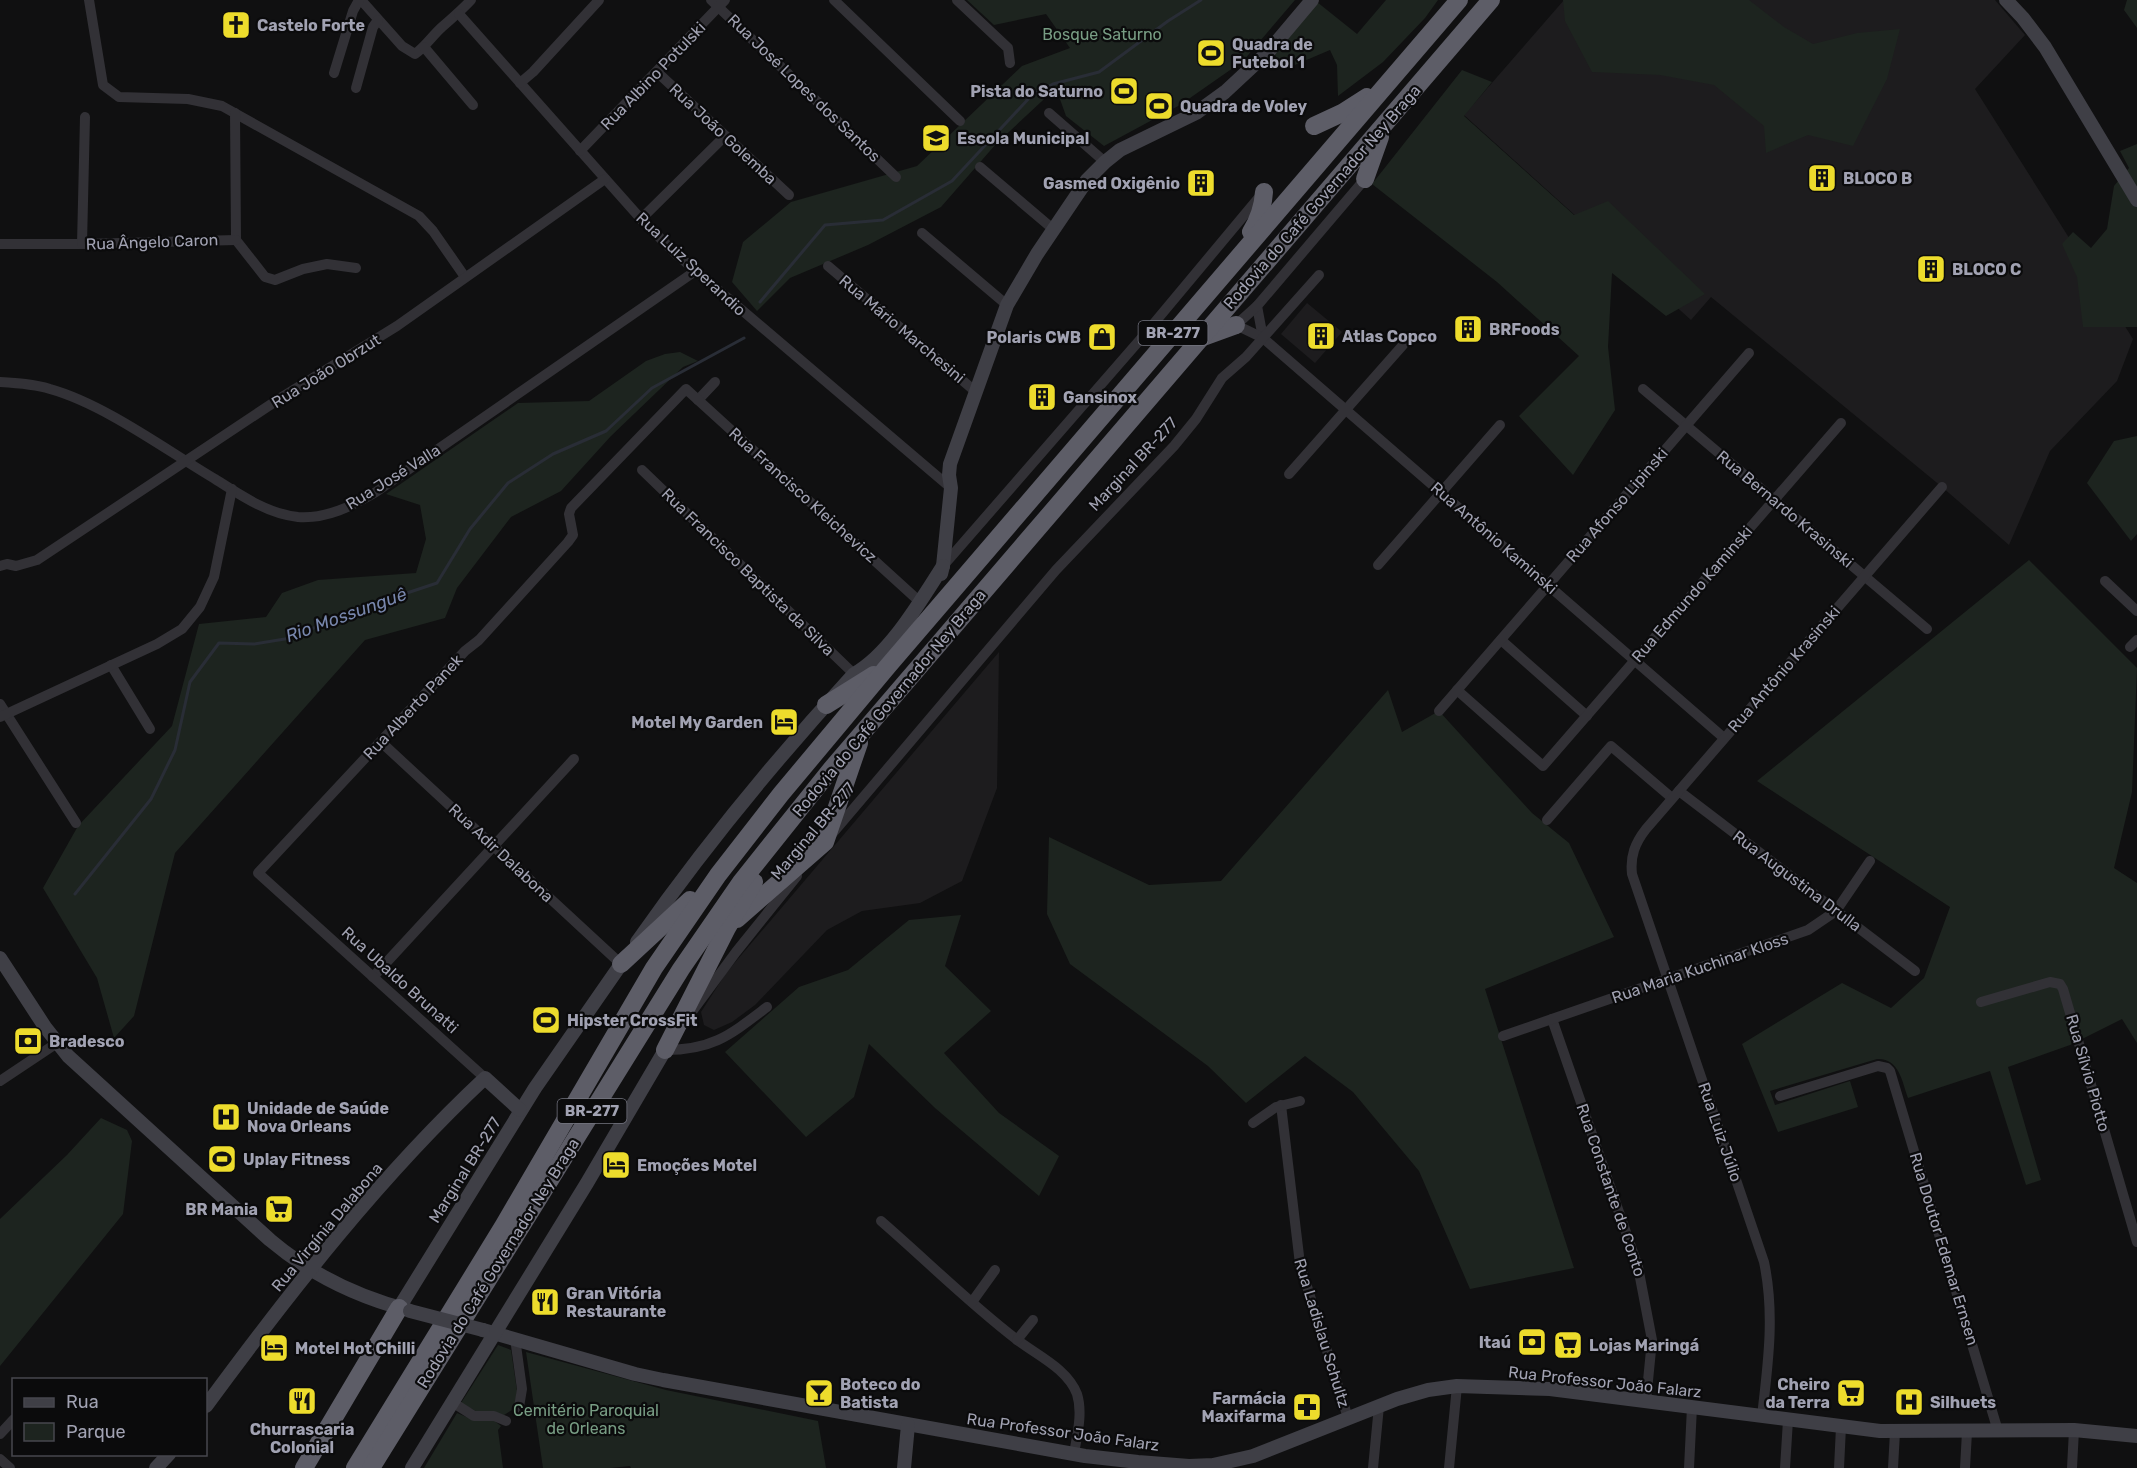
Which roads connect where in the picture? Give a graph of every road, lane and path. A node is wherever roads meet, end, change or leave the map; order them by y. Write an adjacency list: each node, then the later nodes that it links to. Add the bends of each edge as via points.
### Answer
1 (89, 0): 22 (street, via 103,85 119,97 188,99 222,106)
2 (360, 0): 13 (street); 18 (street)
3 (471, 0): 12 (street)
4 (599, 0): 19 (street)
5 (834, 0): 25 (street)
6 (957, 0): 15 (street, via 1008,48)
7 (1312, 0): 30 (main road, via 1269,51 1225,92 1196,113 1120,150)
8 (1459, 0): 16 (highway, Rodovia do Café Governador Ney Braga / BR-277)
9 (1491, 0): 26 (highway, Rodovia do Café Governador Ney Braga / BR-277)
10 (2006, 0): 37 (main road, via 2045,47)
11 (718, 2): 17 (street, Rua Albino Potulski); 32 (street, Rua José Lopes dos Santos)
12 (459, 14): 14 (street); 19 (street, Rua Luiz Sperandio)
13 (378, 20): 14 (street, via 415,54); 20 (street)
14 (424, 48): 21 (street)
15 (1010, 63)
16 (1400, 68): 27 (highway, via 1356,105); 49 (highway, Rodovia do Café Governador Ney Braga / BR-277)
17 (657, 72): 28 (street, Rua João Golemba); 29 (street, Rua Albino Potulski)
18 (334, 73)
19 (520, 83): 29 (street, Rua Luiz Sperandio)
20 (356, 88)
21 (473, 105)
22 (234, 113): 41 (street); 48 (street, via 419,216)
23 (1049, 113): 30 (street)
24 (85, 117): 43 (street)
25 (960, 121)
26 (1384, 124): 34 (highway); 53 (highway, Rodovia do Café Governador Ney Braga / BR-277)
27 (1314, 126)
28 (725, 136): 36 (street, Rua João Golemba); 38 (street)
29 (580, 151): 33 (street, Rua Luiz Sperandio)
30 (1105, 162): 39 (main road, via 1087,180)
31 (980, 167): 39 (street)
32 (896, 177)
33 (605, 179): 38 (street, Rua Luiz Sperandio); 48 (street, Rua João Obrzut)
34 (1365, 179): 51 (street)
35 (1263, 192): 49 (highway, via 1258,219); 77 (street, Marginal BR-277)
36 (789, 195)
37 (2137, 200)
38 (641, 219): 46 (street, Rua Luiz Sperandio)
39 (1053, 229): 50 (main road)
40 (922, 233): 50 (street)
41 (236, 240): 43 (street, Rua Ângelo Caron); 45 (street, Rua Ângelo Caron, via 265,277 274,280 327,264)
42 (0, 244): 43 (street, Rua Ângelo Caron)
43 (82, 244)
44 (828, 266): 60 (street, Rua Mário Marchesini)
45 (356, 268)
46 (694, 272): 70 (street, Rua Luiz Sperandio); 71 (street, Rua José Valla, via 361,501 327,514 298,516 269,509)
47 (1319, 275): 54 (street, Marginal BR-277)
48 (465, 277): 66 (street, Rua João Obrzut, via 397,326)
49 (1209, 291): 87 (highway, Rodovia do Café Governador Ney Braga / BR-277)
50 (1007, 305): 60 (main road)
51 (1257, 306): 52 (street); 54 (street)
52 (1236, 325): 53 (highway); 54 (street, Rua Antônio Kaminski)
53 (1202, 338): 96 (highway, Rodovia do Café Governador Ney Braga / BR-277)
54 (1263, 339): 62 (street, Rua Antônio Kaminski); 104 (street, Marginal BR-277, via 1222,378 1167,455 1062,564)
55 (1403, 345): 62 (street)
56 (1749, 353): 65 (street, Rua Afonso Lipinski)
57 (0, 382): 66 (street, Rua José Valla, via 35,385 68,396 122,423)
58 (715, 382): 61 (street)
59 (1643, 389): 65 (street, Rua Bernardo Krasinski)
60 (976, 392): 70 (main road, via 950,464)
61 (698, 400): 74 (street, Rua Francisco Kleichevicz, via 686,389 571,508 573,535); 81 (street, Rua Francisco Kleichevicz)
62 (1346, 410): 68 (street); 72 (street, Rua Antônio Kaminski)
63 (1841, 423): 73 (street, Rua Edmundo Kaminski)
64 (1500, 425): 72 (street)
65 (1686, 425): 73 (street, Rua Bernardo Krasinski); 80 (street, Rua Afonso Lipinski)
66 (185, 462): 71 (street, Rua José Valla); 76 (street, Rua João Obrzut, via 42,557 16,566)
67 (642, 470): 88 (street, Rua Francisco Baptista da Silva)
68 (1289, 474)
69 (1942, 487): 78 (street, Rua Antônio Krasinski)
70 (951, 488): 77 (main road)
71 (232, 489): 86 (street, via 219,561 200,607 170,637)
72 (1441, 493): 75 (street); 80 (street, Rua Antônio Kaminski)
73 (1774, 500): 78 (street, Rua Bernardo Krasinski); 85 (street, Rua Edmundo Kaminski)
74 (568, 542): 98 (street, Rua Alberto Panek)
75 (1378, 565)
76 (0, 566)
77 (943, 566): 81 (main road, Marginal BR-277, via 938,583)
78 (1864, 576): 83 (street, Rua Bernardo Krasinski); 97 (street, Rua Antônio Krasinski)
79 (2105, 581): 82 (street)
80 (1548, 585): 84 (street, Rua Afonso Lipinski); 85 (street, Rua Antônio Kaminski)
81 (920, 602): 88 (main road, Marginal BR-277, via 880,654)
82 (2137, 611)
83 (1927, 629)
84 (1501, 640): 89 (street, Rua Afonso Lipinski); 94 (street)
85 (1635, 661): 94 (street, Rua Edmundo Kaminski); 97 (street, Rua Antônio Kaminski)
86 (111, 665): 93 (street); 95 (street)
87 (888, 666): 91 (highway); 109 (highway, Rodovia do Café Governador Ney Braga / BR-277)
88 (854, 674): 91 (main road, Marginal BR-277)
89 (1458, 690): 92 (street, Rua Afonso Lipinski); 94 (street, Rua Edmundo Kaminski, via 1544,766)
90 (0, 704): 93 (street)
91 (826, 705): 113 (main road, Marginal BR-277, via 708,846)
92 (1439, 711)
93 (3, 716): 103 (street)
94 (1587, 716)
95 (150, 729)
96 (862, 733): 100 (highway, Rodovia do Café Governador Ney Braga / BR-277); 104 (highway)
97 (1724, 738): 101 (street, Rua Antônio Krasinski)
98 (381, 742): 105 (street, Rua Adir Dalabona); 108 (street, Rua Alberto Panek)
99 (574, 759): 105 (street)
100 (833, 767): 111 (highway, via 761,870); 169 (highway, Rodovia do Café Governador Ney Braga / BR-277, via 741,882 694,949)
101 (1676, 794): 102 (street, Rua Augustina Drulla, via 1611,746); 106 (street, Rua Antônio Krasinski, via 1639,837); 110 (street, Rua Augustina Drulla)
102 (1547, 820)
103 (76, 823)
104 (825, 842): 111 (highway); 122 (street, Marginal BR-277, via 752,931)
105 (494, 846): 113 (street, Rua Adir Dalabona); 115 (street)
106 (1632, 853): 116 (street, Rua Luiz Júlio, via 1632,874)
107 (1870, 861): 110 (street, Rua Maria Kuchinar Kloss)
108 (258, 873): 115 (street, Rua Ubaldo Brunatti)
109 (718, 875): 113 (highway); 168 (highway, Rodovia do Café Governador Ney Braga / BR-277, via 654,968)
110 (1836, 911): 114 (street, Rua Augustina Drulla); 116 (street, Rua Maria Kuchinar Kloss, via 1808,930)
111 (727, 928): 122 (highway)
112 (0, 957): 121 (main road, Rua Professor João Falarz)
113 (621, 964): 128 (main road, Marginal BR-277)
114 (1915, 971)
115 (373, 977): 123 (street, Rua Ubaldo Brunatti)
116 (1668, 979): 119 (street, Rua Maria Kuchinar Kloss); 148 (street, Rua Luiz Júlio, via 1767,1272 1771,1324)
117 (1981, 1002): 130 (street, Rua Sílvio Piotto, via 2050,982 2060,984)
118 (767, 1007): 122 (street, via 711,1044)
119 (1552, 1019): 120 (street, Rua Maria Kuchinar Kloss); 142 (street, Rua Constante de Conto, via 1638,1267 1652,1340)
120 (1503, 1036)
121 (57, 1043): 124 (street); 133 (main road, Rua Professor João Falarz, via 260,1232)
122 (665, 1050): 138 (main road, Marginal BR-277)
123 (485, 1078): 128 (main road, Rua Ubaldo Brunatti); 133 (main road, Rua Virgínia Dalabona, via 422,1140)
124 (0, 1081)
125 (1780, 1096): 155 (street, Rua Doutor Edemar Ernsen, via 1878,1066 1887,1068 1892,1075)
126 (1300, 1101): 127 (street)
127 (1281, 1105): 129 (street); 149 (street, Rua Ladislau Schultz, via 1300,1264)
128 (520, 1110): 136 (main road, Marginal BR-277)
129 (1253, 1123)
130 (2134, 1219): 132 (street, Rua Sílvio Piotto)
131 (881, 1221): 135 (street)
132 (2137, 1242)
133 (312, 1270): 136 (main road, Rua Professor João Falarz); 144 (main road, Rua Virgínia Dalabona)
134 (995, 1270): 135 (street)
135 (972, 1302): 140 (street)
136 (404, 1310): 138 (main road, Rua Professor João Falarz, bridge); 167 (highway)
137 (1033, 1320): 140 (street)
138 (489, 1331): 139 (main road, Rua Professor João Falarz); 143 (main road, Marginal BR-277)
139 (515, 1338): 147 (street, via 522,1389); 153 (main road, Rua Professor João Falarz, via 646,1376)
140 (1017, 1340): 161 (street, via 1070,1382 1079,1406)
141 (1457, 1386): 142 (main road, Rua Professor João Falarz, via 1531,1388); 145 (main road, Rua Professor João Falarz); 173 (street)
142 (1646, 1401): 146 (main road, Rua Professor João Falarz)
143 (452, 1402): 152 (street, via 474,1416 494,1416); 170 (main road, Marginal BR-277)
144 (207, 1405)
145 (1379, 1406): 149 (main road, Rua Professor João Falarz); 172 (street)
146 (1692, 1407): 148 (main road, Rua Professor João Falarz); 174 (street)
147 (518, 1413)
148 (1762, 1416): 150 (main road, Rua Professor João Falarz)
149 (1348, 1418): 164 (main road, Rua Professor João Falarz, via 1261,1454)
150 (1788, 1420): 154 (main road, Rua Professor João Falarz); 175 (street)
151 (12, 1421): 159 (street)
152 (506, 1421)
153 (909, 1425): 161 (main road, Rua Professor João Falarz); 171 (main road)
154 (1841, 1427): 157 (main road, Rua Professor João Falarz); 176 (street)
155 (1998, 1431): 156 (main road, Rua Professor João Falarz); 158 (main road, Rua Professor João Falarz)
156 (2074, 1431): 160 (main road, Rua Professor João Falarz); 179 (street)
157 (1895, 1432): 158 (main road, Rua Professor João Falarz); 177 (street)
158 (1967, 1432): 178 (street)
159 (0, 1434)
160 (2137, 1436)
161 (1074, 1454): 164 (main road, Rua Professor João Falarz)
162 (168, 1456): 166 (main road)
163 (0, 1459): 165 (street)
164 (1212, 1466)
165 (10, 1468)
166 (156, 1468)
167 (304, 1468)
168 (355, 1468)
169 (371, 1468)
170 (412, 1468)
171 (904, 1468)
172 (1373, 1468)
173 (1449, 1468)
174 (1689, 1468)
175 (1785, 1468)
176 (1839, 1468)
177 (1893, 1468)
178 (1965, 1468)
179 (2072, 1468)

